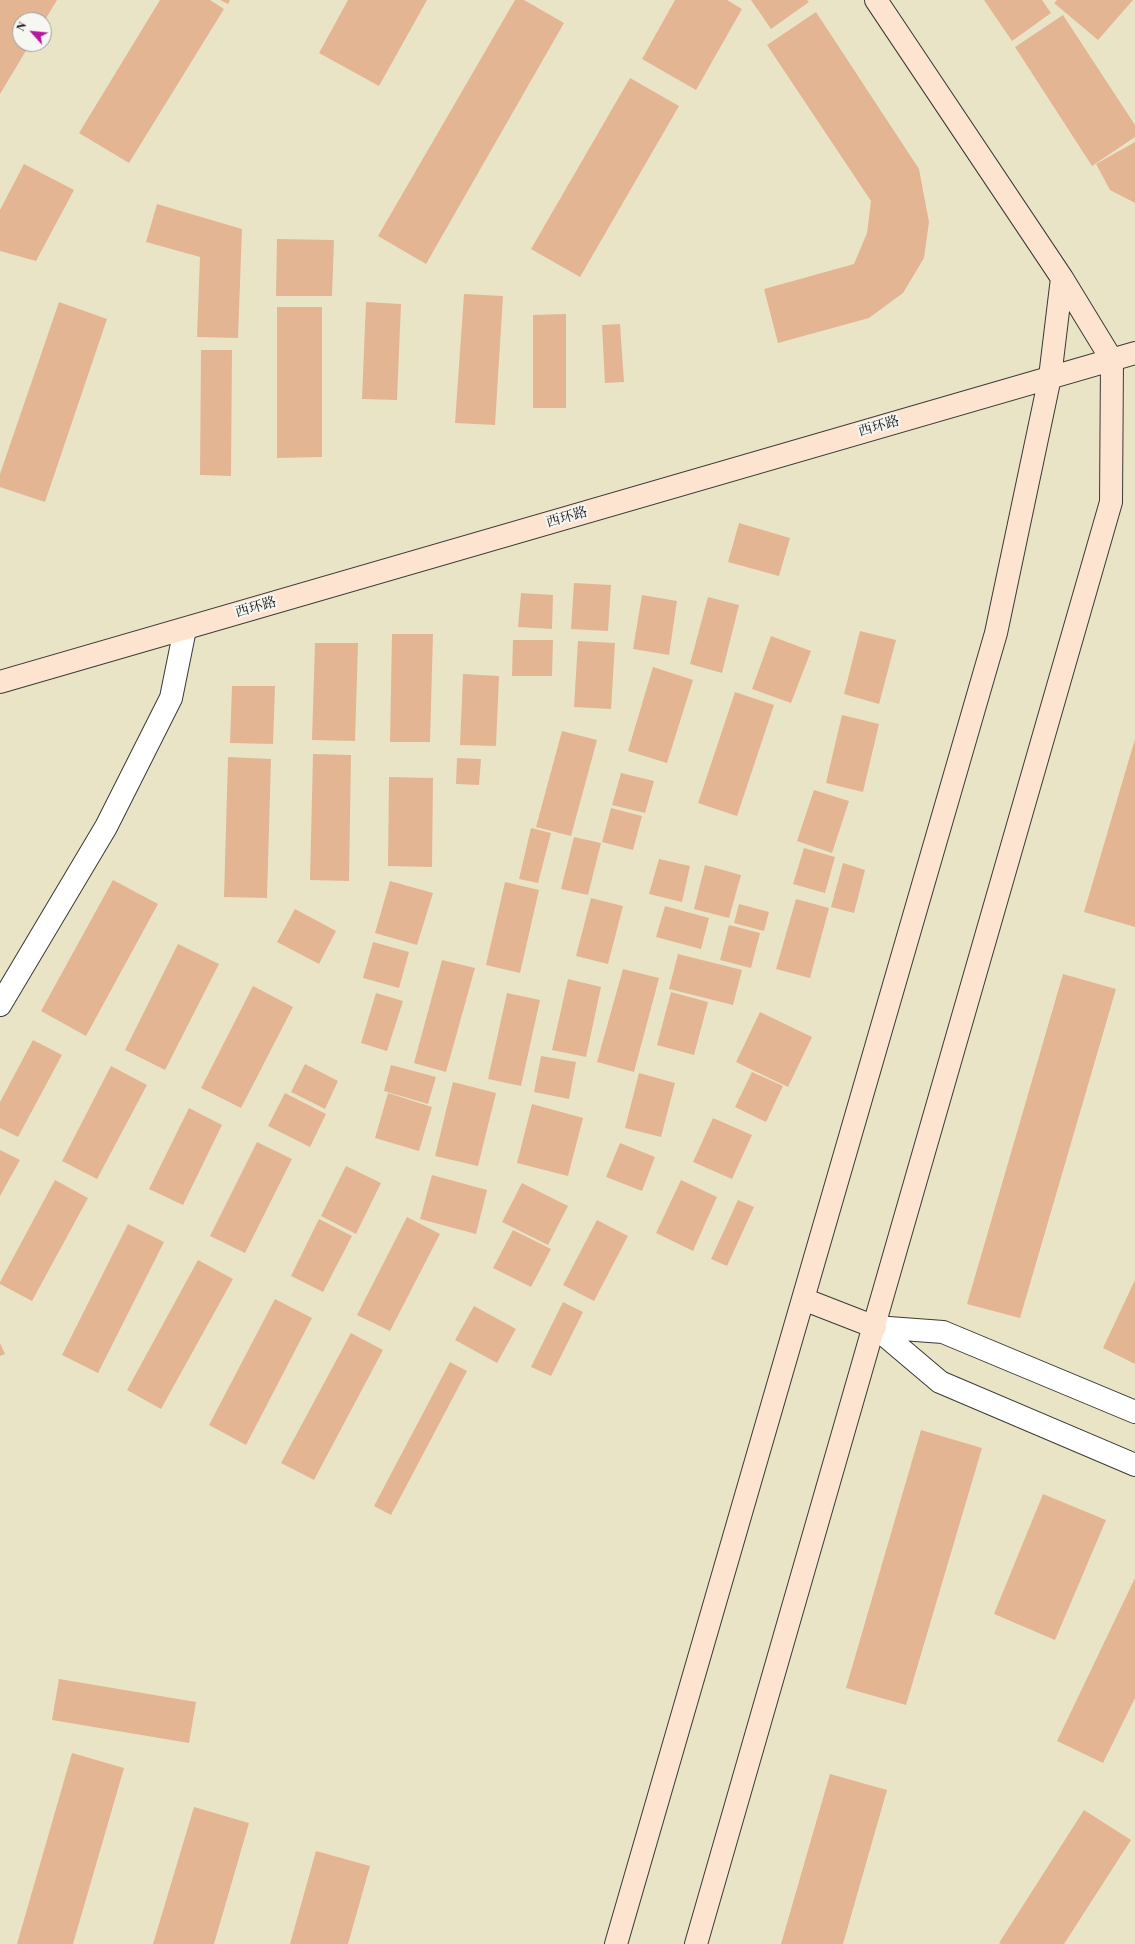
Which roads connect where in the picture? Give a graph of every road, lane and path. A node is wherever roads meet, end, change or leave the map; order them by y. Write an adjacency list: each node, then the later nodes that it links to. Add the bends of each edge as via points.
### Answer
1 (876, 0): 2 (main road)
2 (1062, 278): 4 (main road); 5 (main road)
3 (1135, 353): 4 (main road, 西环路)
4 (1112, 360): 5 (main road, 西环路); 10 (main road, via 1111,502)
5 (1050, 377): 6 (main road, 西环路); 9 (main road, via 996,633)
6 (185, 629): 7 (main road, 西环路); 8 (street, via 171,698 106,828)
7 (0, 682)
8 (0, 1005)
9 (803, 1299): 10 (main road); 13 (main road)
10 (874, 1327): 11 (street, via 943,1332); 12 (street, via 940,1382); 14 (main road)
11 (1135, 1412)
12 (1135, 1465)
13 (616, 1944)
14 (696, 1944)

